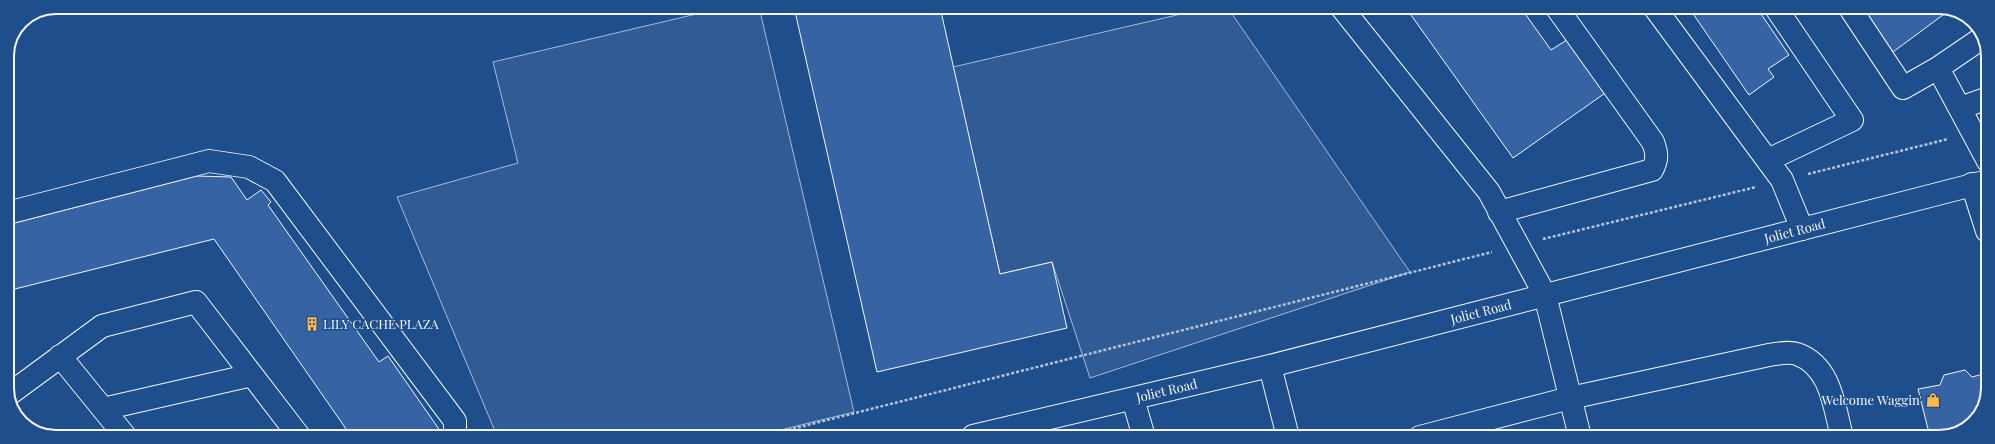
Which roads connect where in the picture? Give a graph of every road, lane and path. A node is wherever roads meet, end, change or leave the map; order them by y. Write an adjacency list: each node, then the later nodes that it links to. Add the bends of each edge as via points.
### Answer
1 (1347, 14): 16 (main road, via 1489,192)
2 (1561, 14): 16 (main road, via 1653,142 1657,161 1652,170)
3 (1659, 14): 12 (main road)
4 (1780, 14): 12 (main road, via 1852,120)
5 (1854, 14): 7 (main road, via 1903,88)
6 (1978, 41): 7 (main road)
7 (1938, 68): 9 (main road)
8 (1981, 100): 9 (main road)
9 (1960, 108): 10 (main road)
10 (1973, 133): 11 (main road); 13 (path)
11 (1981, 148)
12 (1768, 160): 13 (main road)
13 (1782, 180): 17 (main road); 18 (path)
14 (1980, 182): 17 (main road, Joliet Road)
15 (14, 211): 29 (main road, via 209,161 249,167 275,181 455,421)
16 (1500, 212): 18 (main road)
17 (1802, 229): 19 (main road, Joliet Road)
18 (1518, 245): 19 (main road); 30 (path)
19 (1545, 295): 21 (main road, Joliet Road); 24 (main road)
20 (60, 356): 22 (main road, via 102,326 196,302); 23 (main road); 26 (main road)
21 (1270, 366): 25 (main road, Joliet Road); 33 (main road)
22 (252, 375): 26 (main road); 28 (main road)
23 (14, 390)
24 (1570, 398): 34 (main road); 35 (main road); 36 (main road, via 1769,355 1796,353 1817,365 1830,389)
25 (1133, 399): 31 (main road, Joliet Road); 32 (main road)
26 (103, 409): 27 (main road)
27 (121, 430)
28 (294, 430)
29 (455, 430)
30 (788, 430)
31 (999, 430)
32 (1142, 430)
33 (1286, 430)
34 (1447, 430)
35 (1578, 430)
36 (1840, 430)

